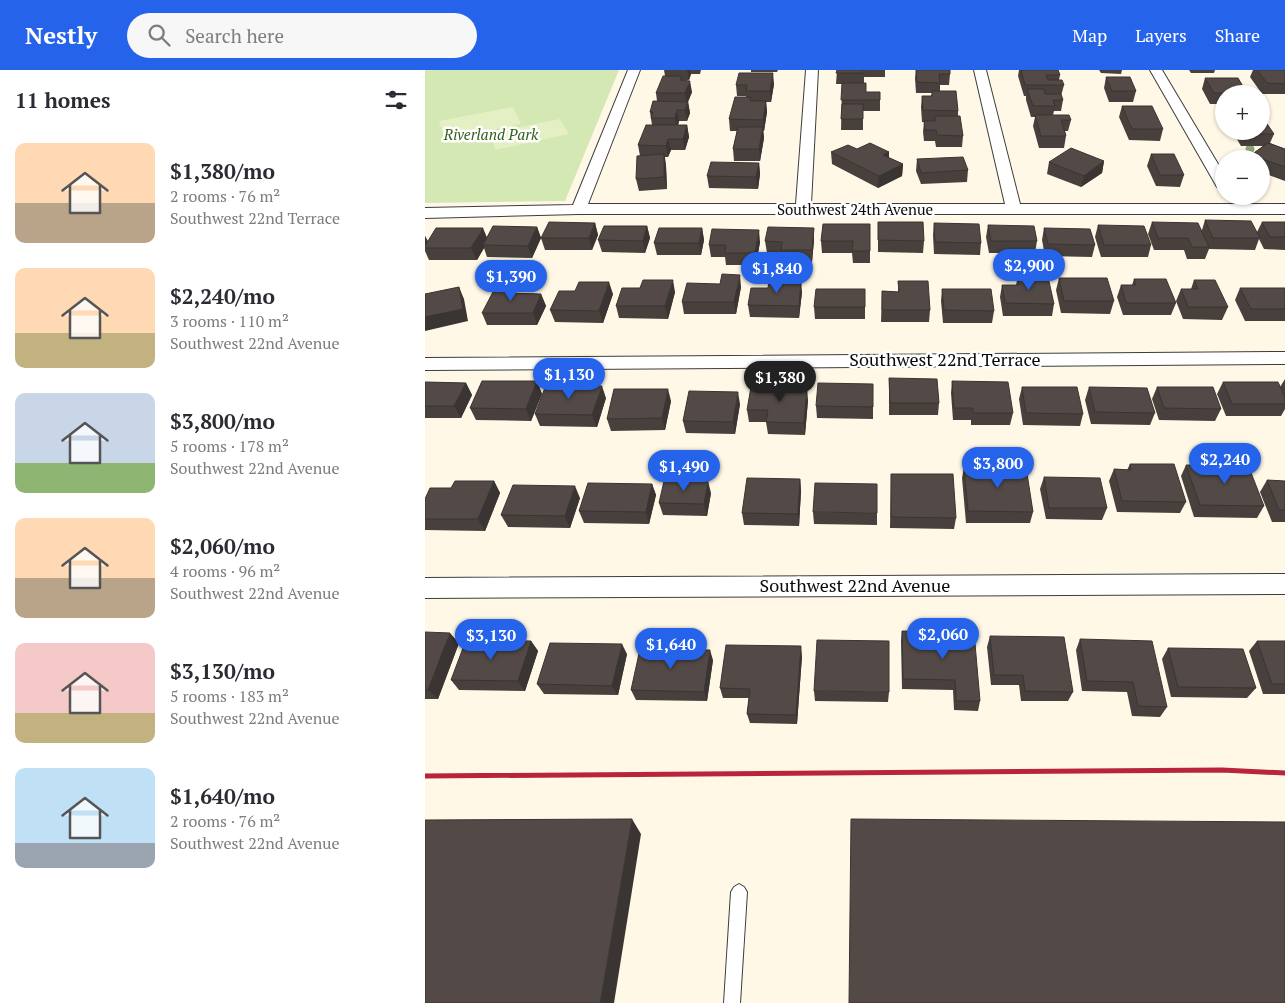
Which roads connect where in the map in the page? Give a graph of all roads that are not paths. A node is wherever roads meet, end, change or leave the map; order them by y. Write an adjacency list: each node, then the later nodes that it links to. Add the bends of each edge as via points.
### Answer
1 (633, 70): 8 (street)
2 (812, 70): 11 (street)
3 (980, 70): 9 (street)
4 (1156, 70): 5 (street)
5 (1215, 172)
6 (1215, 203): 9 (street, Southwest 24th Avenue)
7 (1255, 205): 10 (street, Southwest 24th Avenue)
8 (579, 209): 11 (street, Southwest 24th Avenue); 12 (street, Southwest 24th Avenue)
9 (1014, 209): 11 (street, Southwest 24th Avenue)
10 (1285, 209)
11 (803, 211)
12 (425, 213)
13 (1285, 358): 14 (street, Southwest 22nd Terrace)
14 (425, 364)
15 (1285, 584): 16 (street, Southwest 22nd Avenue)
16 (425, 588)
17 (739, 892): 18 (lane)
18 (732, 1003)

